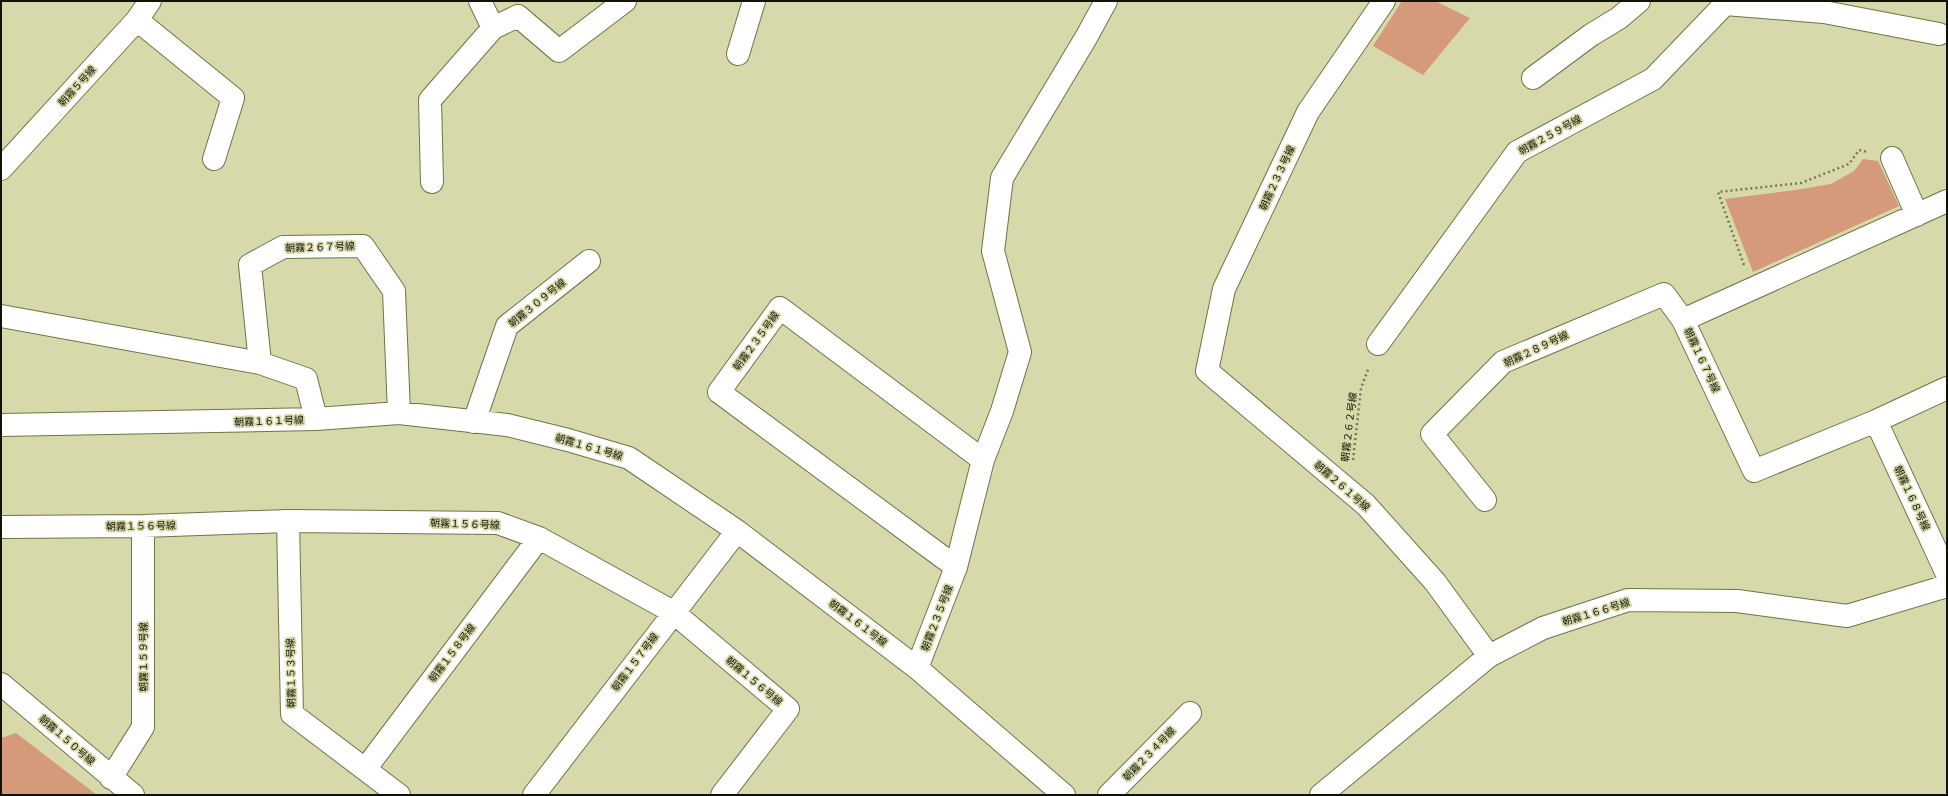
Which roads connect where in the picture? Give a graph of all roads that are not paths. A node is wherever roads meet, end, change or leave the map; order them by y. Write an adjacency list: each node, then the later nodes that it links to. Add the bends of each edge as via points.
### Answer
1 (150, 1): 9 (street, 朝霧５号線)
2 (480, 1): 10 (street)
3 (625, 1): 10 (street, via 560,51 518,16)
4 (753, 1): 12 (street)
5 (1106, 1): 32 (street, via 1002,178 993,251 1020,352)
6 (1384, 1): 25 (street, 朝霧２３３号線, via 1305,119 1224,289)
7 (1639, 1): 13 (street)
8 (1726, 2): 11 (street, via 1824,12); 23 (street, 朝霧２５９号線, via 1653,79 1517,152)
9 (137, 20): 15 (street, via 233,98); 16 (street, 朝霧５号線)
10 (493, 28): 17 (street, via 430,100)
11 (1939, 34)
12 (738, 54)
13 (1533, 78)
14 (1892, 158): 19 (street)
15 (214, 159)
16 (1, 169)
17 (432, 182)
18 (1947, 201): 19 (street, 朝霧１６７号線)
19 (1917, 215): 22 (street, 朝霧１６７号線)
20 (589, 261): 30 (street, 朝霧３０９号線, via 507,326)
21 (1, 316): 24 (street)
22 (1684, 320): 29 (street, 朝霧１６７号線, via 1754,471); 33 (street, 朝霧２８９号線, via 1664,294 1504,362 1432,434)
23 (1378, 344)
24 (260, 363): 27 (street, 朝霧２６７号線, via 250,265 283,247 363,246 394,291); 28 (street, via 306,379)
25 (1206, 372): 43 (street, 朝霧２６１号線, via 1366,505 1435,582)
26 (1947, 388): 29 (street, 朝霧１６７号線)
27 (399, 413): 28 (street, 朝霧１６１号線); 30 (street, 朝霧１６１号線)
28 (316, 419): 31 (street, 朝霧１６１号線)
29 (1876, 421): 40 (street, 朝霧１６８号線)
30 (474, 422): 37 (street, 朝霧１６１号線, via 506,425 629,458)
31 (1, 425)
32 (983, 460): 39 (street, 朝霧２３５号線); 39 (street, 朝霧２３５号線, via 780,308 719,392)
33 (1486, 500)
34 (288, 521): 35 (street, 朝霧１５６号線); 38 (street, 朝霧１５６号線, via 498,523); 47 (street, 朝霧１５３号線, via 292,714)
35 (143, 526): 36 (street, 朝霧１５６号線); 48 (street, 朝霧１５９号線, via 143,727)
36 (1, 528)
37 (737, 531): 42 (street, 朝霧１５７号線); 44 (street, 朝霧１６１号線)
38 (539, 538): 42 (street, 朝霧１５６号線); 47 (street, 朝霧１５８号線)
39 (956, 567): 44 (street, 朝霧２３５号線)
40 (1947, 574)
41 (1947, 586): 43 (street, 朝霧１６６号線, via 1847,616 1737,601 1628,600 1543,628)
42 (673, 612): 51 (street, 朝霧１５７号線); 52 (street, 朝霧１５６号線, via 788,709)
43 (1489, 656): 55 (street, 朝霧１６６号線)
44 (917, 668): 53 (street, 朝霧１６１号線)
45 (1, 684): 48 (street, 朝霧１５０号線)
46 (1190, 713): 54 (street, 朝霧２３４号線)
47 (366, 768): 50 (street, 朝霧１５３号線)
48 (111, 778): 49 (street, 朝霧１５０号線)
49 (133, 795)
50 (399, 795)
51 (534, 795)
52 (722, 795)
53 (1064, 795)
54 (1109, 795)
55 (1321, 795)

